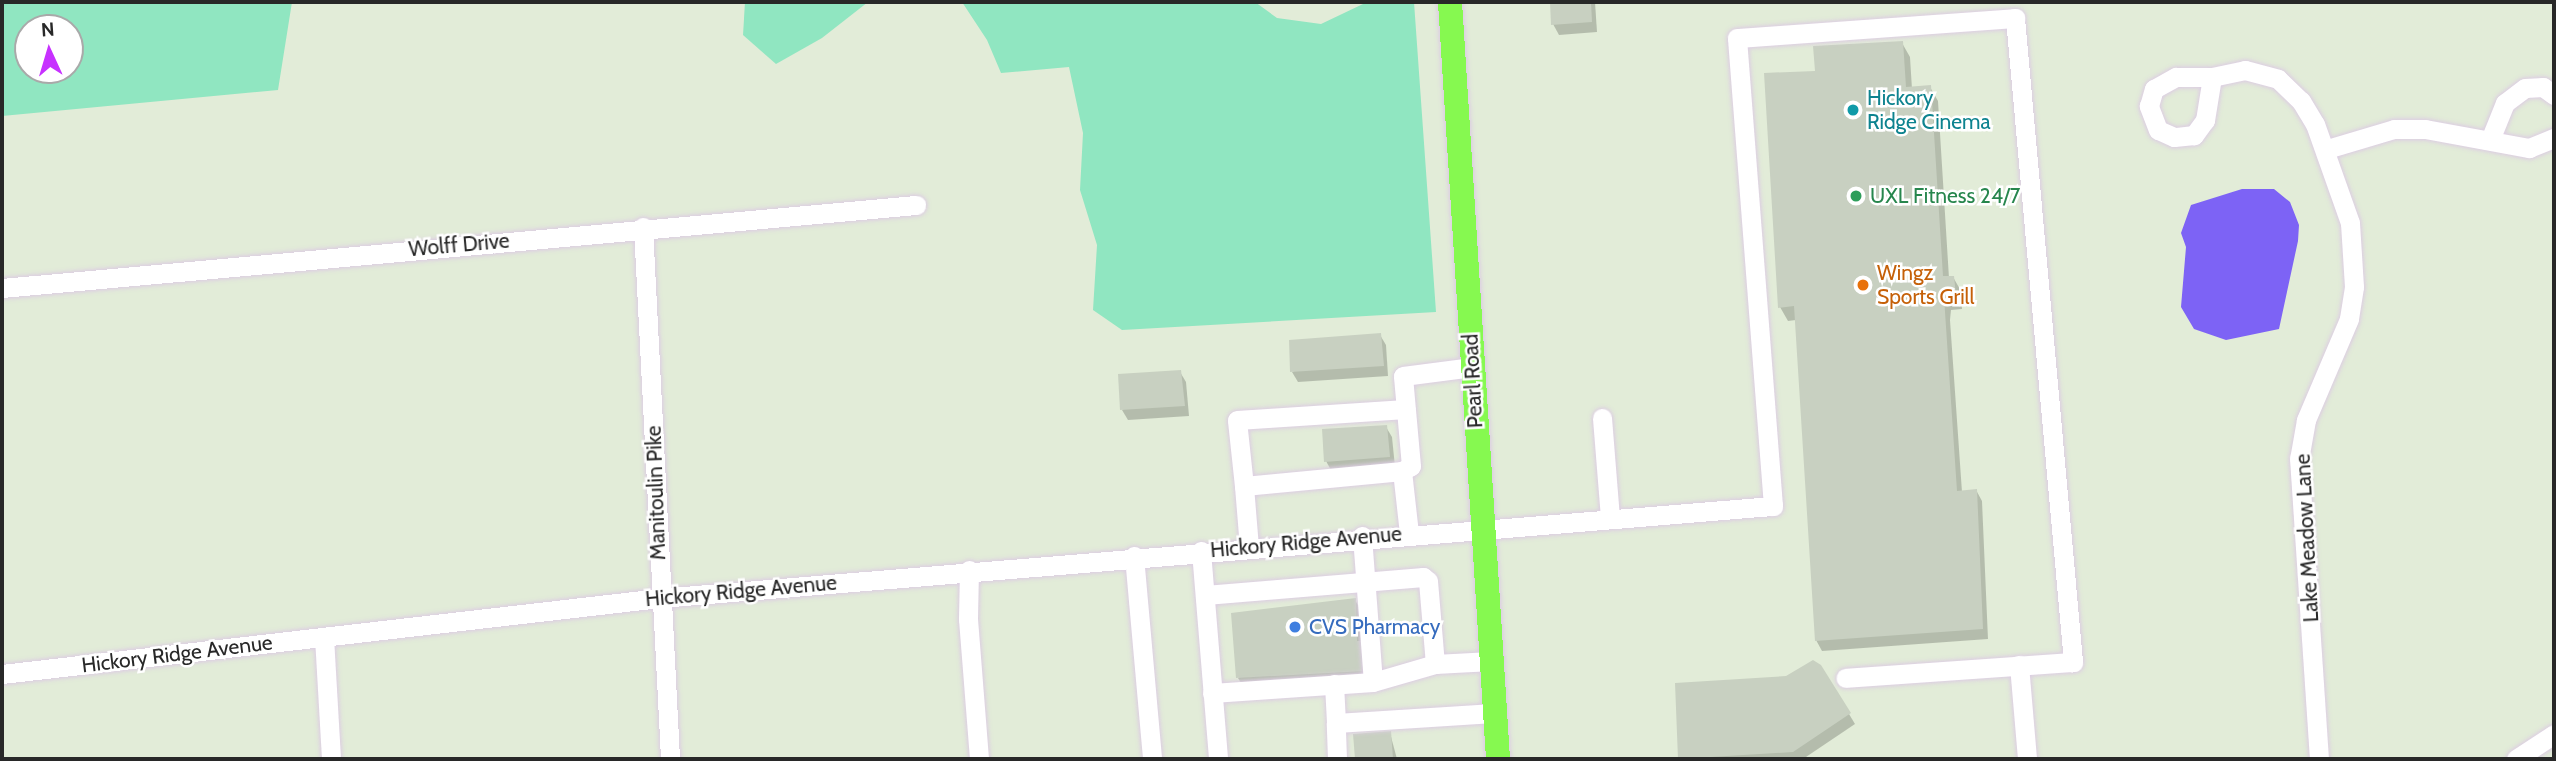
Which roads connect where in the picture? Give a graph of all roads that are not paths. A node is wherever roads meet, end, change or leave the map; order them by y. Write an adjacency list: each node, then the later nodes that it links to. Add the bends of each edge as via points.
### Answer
1 (1450, 2): 10 (main road, Pearl Road)
2 (2212, 77): 6 (street, Lake Meadow Lane, via 2245,70 2278,79 2301,101)
3 (2554, 95): 5 (street, via 2543,87 2525,88 2505,103)
4 (2554, 138): 5 (street, via 2529,148)
5 (2490, 141): 6 (street, via 2425,129 2394,129)
6 (2327, 149): 46 (street, Lake Meadow Lane, via 2350,223 2354,287 2349,319 2306,420 2299,458)
7 (916, 205): 8 (street, Wolff Drive)
8 (643, 227): 9 (street, Wolff Drive); 25 (street, Manitoulin Pike)
9 (2, 288)
10 (1472, 367): 11 (street, via 1402,376); 16 (main road, Pearl Road)
11 (1406, 409): 13 (street, via 1410,466); 14 (street, via 1237,420)
12 (1602, 418): 15 (street)
13 (1402, 471): 14 (street); 17 (street)
14 (1244, 486): 19 (street)
15 (1610, 517): 16 (street, Hickory Ridge Avenue); 29 (street, Hickory Ridge Avenue, via 1773,506 1737,38 2015,18 2073,662)
16 (1482, 527): 17 (street, Hickory Ridge Avenue); 27 (main road, Pearl Road)
17 (1409, 533): 18 (street, Hickory Ridge Avenue)
18 (1362, 537): 19 (street, Hickory Ridge Avenue); 23 (street)
19 (1249, 547): 20 (street, Hickory Ridge Avenue)
20 (1201, 551): 21 (street, Hickory Ridge Avenue); 24 (street)
21 (1134, 556): 22 (street, Hickory Ridge Avenue); 41 (street)
22 (969, 570): 25 (street, Hickory Ridge Avenue); 40 (street, via 968,619)
23 (1366, 582): 24 (street); 28 (street, via 1428,581); 32 (street)
24 (1205, 595): 34 (street)
25 (660, 598): 26 (street, Hickory Ridge Avenue); 39 (street, Manitoulin Pike)
26 (324, 637): 30 (street, Hickory Ridge Avenue); 38 (street)
27 (1491, 661): 28 (street); 35 (main road, Pearl Road)
28 (1435, 664): 32 (street)
29 (2019, 666): 31 (street); 45 (street)
30 (2, 674)
31 (1846, 678)
32 (1373, 682): 33 (street)
33 (1334, 684): 34 (street); 36 (street)
34 (1212, 693): 42 (street)
35 (1494, 713): 36 (street); 44 (main road, Pearl Road)
36 (1336, 723): 43 (street)
37 (2554, 734): 47 (street)
38 (331, 759)
39 (670, 759)
40 (979, 759)
41 (1152, 759)
42 (1218, 759)
43 (1337, 759)
44 (1497, 759)
45 (2026, 759)
46 (2319, 759)
47 (2516, 759)

